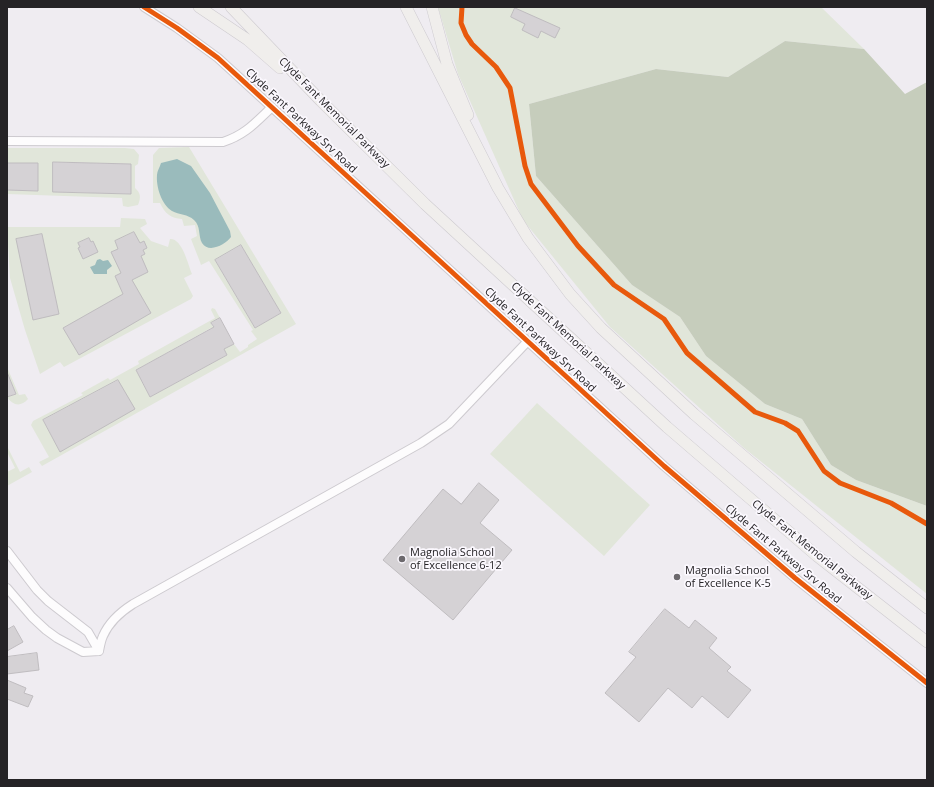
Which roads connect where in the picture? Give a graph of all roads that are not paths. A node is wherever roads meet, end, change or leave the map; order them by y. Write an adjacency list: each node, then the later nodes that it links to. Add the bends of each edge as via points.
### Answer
1 (144, 7): 7 (street, Clyde Fant Parkway Srv Road, via 199,43)
2 (200, 7): 6 (main road, via 248,40)
3 (231, 7): 6 (main road, Clyde Fant Memorial Parkway)
4 (406, 7): 9 (main road)
5 (432, 7): 9 (main road, via 447,64)
6 (321, 101): 14 (main road, Clyde Fant Memorial Parkway, via 425,204 667,427 817,556)
7 (272, 107): 8 (street, via 236,138 222,142); 10 (street, Clyde Fant Parkway Srv Road)
8 (7, 141)
9 (498, 188): 13 (main road, via 542,257 570,294 601,328 762,472)
10 (527, 342): 15 (street, via 449,424 421,443 133,604 110,626 103,636); 16 (street, Clyde Fant Parkway Srv Road, via 620,427 794,578)
11 (7, 551): 15 (street, via 48,601 88,632)
12 (7, 588): 15 (street, via 32,617 57,638 83,652)
13 (927, 608)
14 (927, 642)
15 (99, 651)
16 (926, 682)

